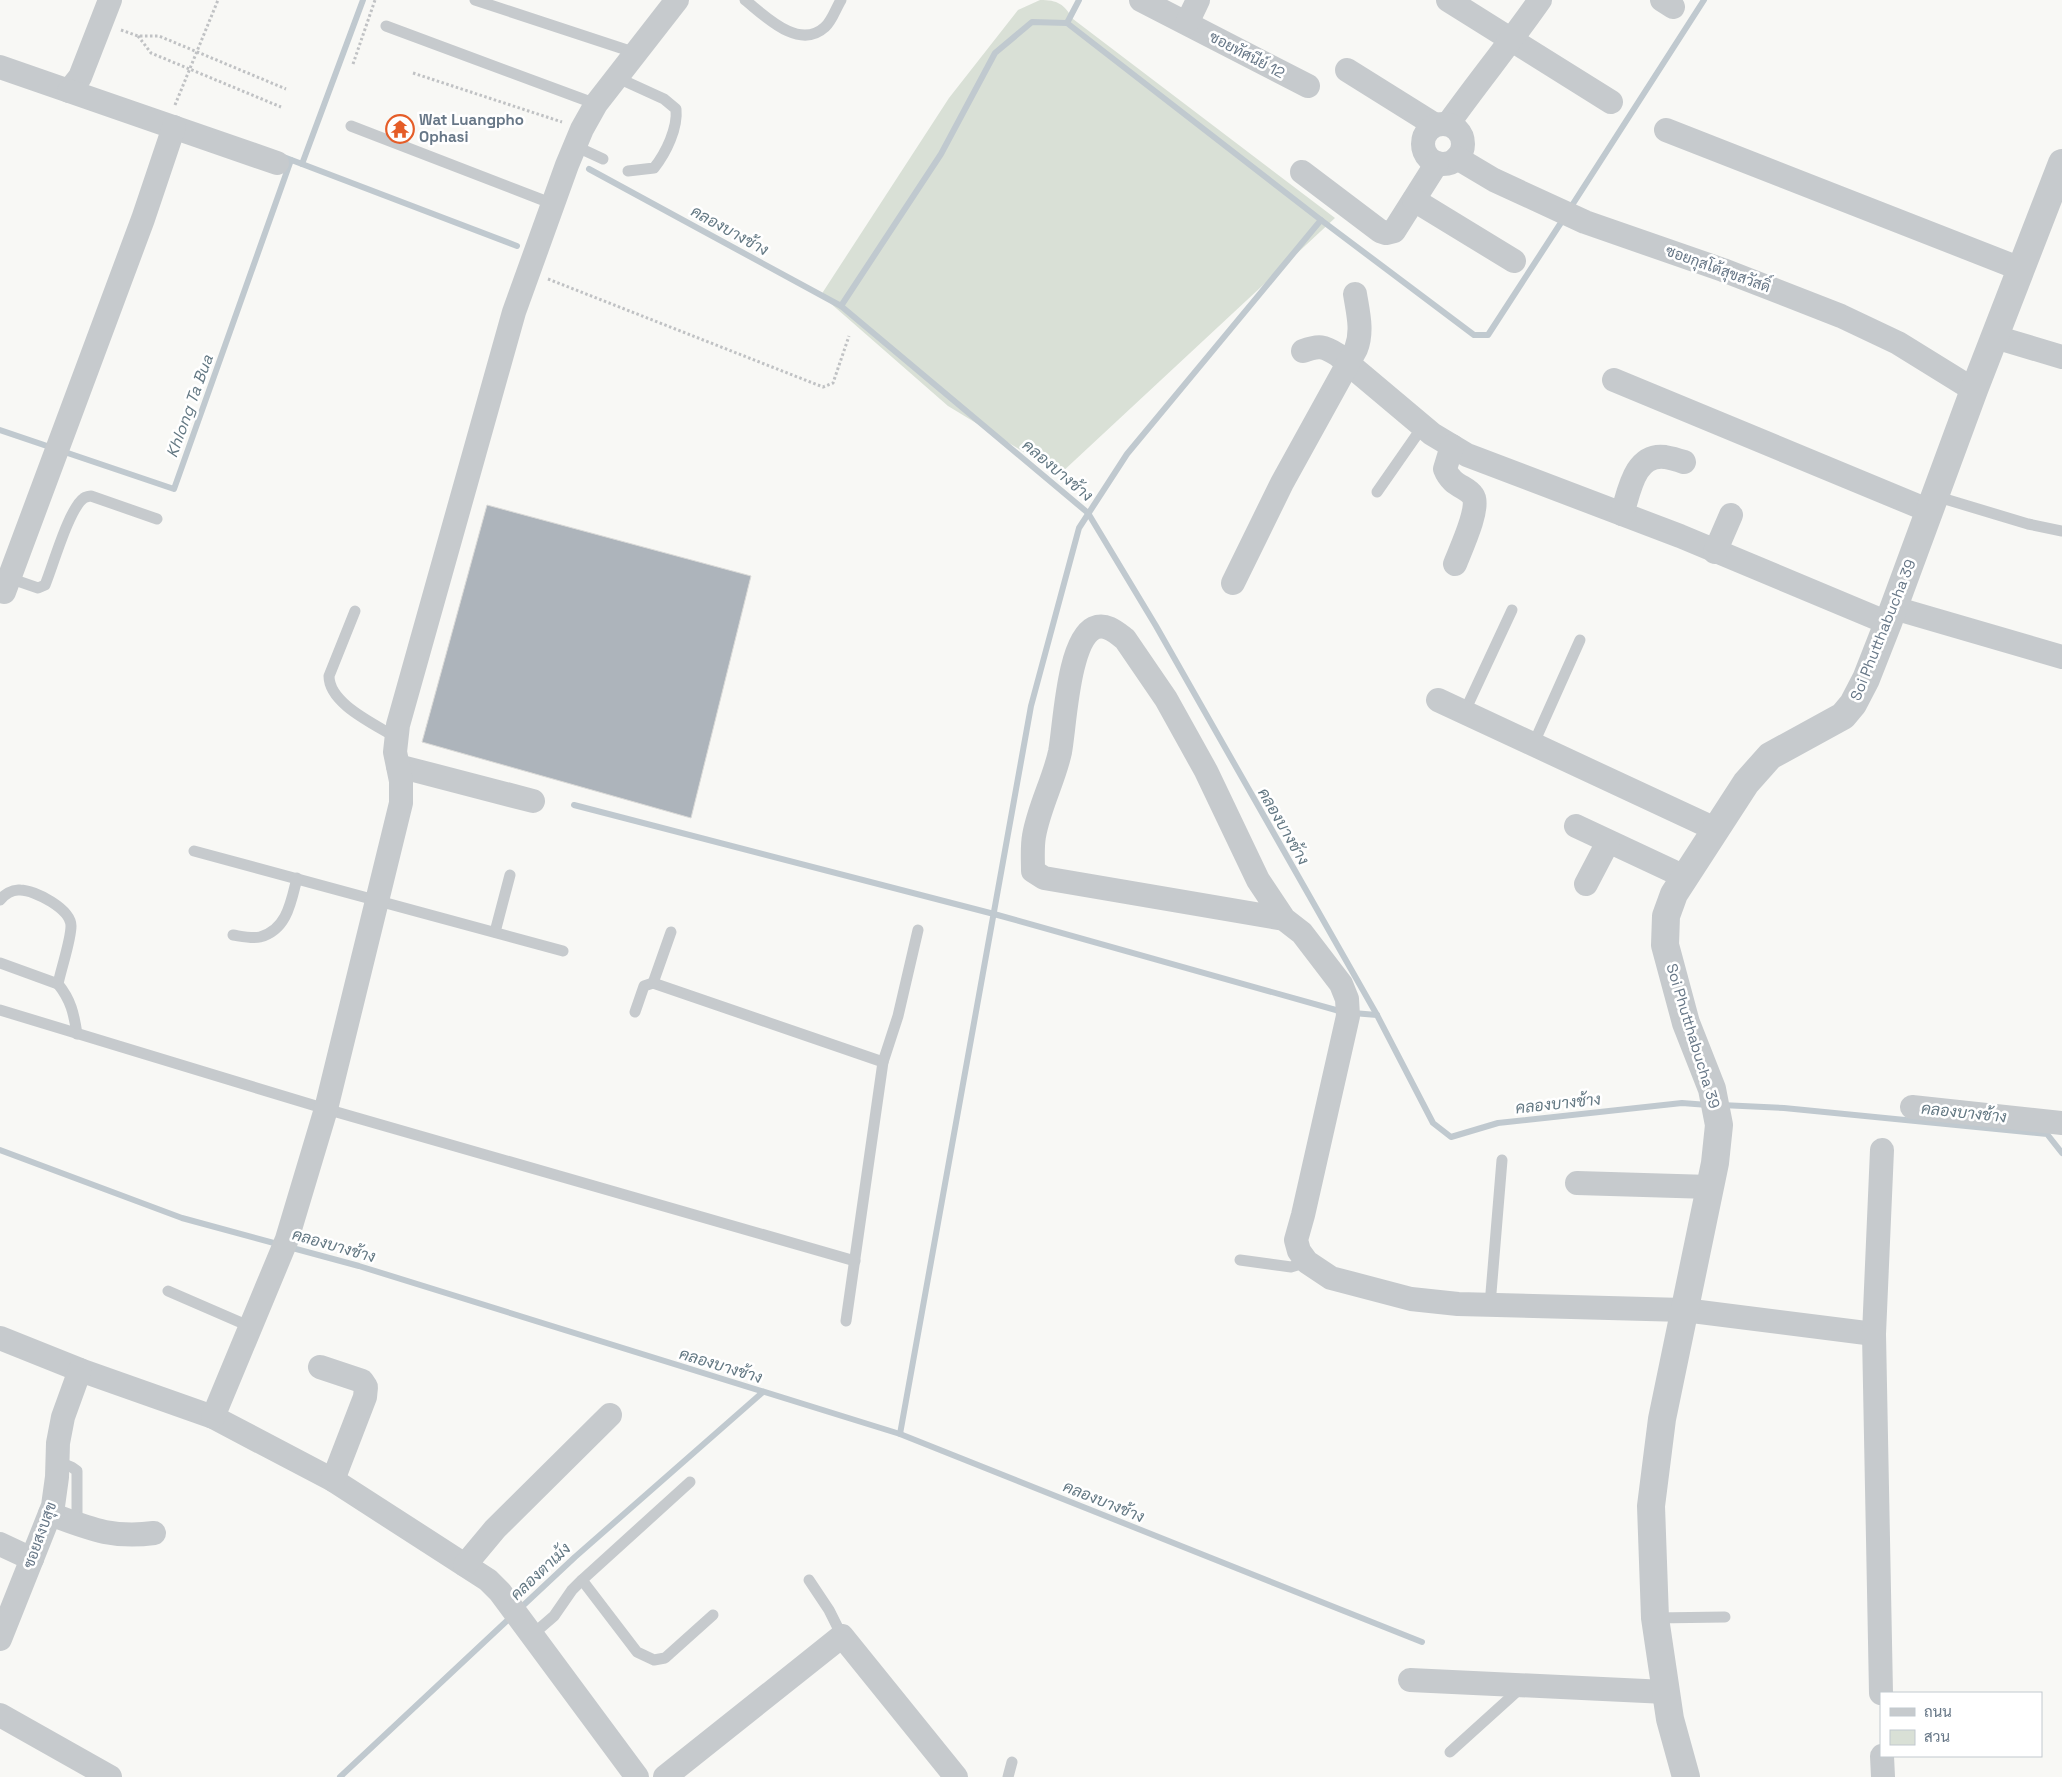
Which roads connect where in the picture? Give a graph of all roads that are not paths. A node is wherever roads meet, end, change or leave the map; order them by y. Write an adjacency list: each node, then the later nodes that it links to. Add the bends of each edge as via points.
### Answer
1 (110, 0): 17 (street)
2 (475, 0): 13 (lane)
3 (677, 0): 13 (street)
4 (744, 0): 5 (lane, via 778,26 797,35 811,34 826,26)
5 (841, 0)
6 (1141, 0): 10 (street, ซอยทัศนีย์ 12)
7 (1198, 0): 10 (street)
8 (1448, 0): 12 (street)
9 (1540, 0): 12 (street, ซอยกุสโต้สุขสวัสดิ์)
10 (1187, 23): 18 (street, ซอยทัศนีย์ 12)
11 (386, 26): 20 (lane)
12 (1512, 40): 19 (street); 22 (street, ซอยกุสโต้สุขสวัสดิ์)
13 (636, 53): 16 (street)
14 (0, 67): 17 (street)
15 (1347, 70): 22 (street)
16 (618, 78): 20 (street); 30 (lane, via 664,99 676,109 677,119 662,158 654,168)
17 (73, 86): 21 (street)
18 (1308, 86)
19 (1611, 102)
20 (596, 104): 25 (street)
21 (173, 120): 28 (street); 55 (street, via 142,219)
22 (1442, 124): 27 (street, via 1459,132 1462,138 1461,152); 27 (street, ซอยกุสโต้สุขสวัสดิ์, via 1429,130 1423,144 1430,159)
23 (351, 126): 33 (lane)
24 (1666, 130): 35 (street)
25 (579, 137): 26 (lane); 33 (street)
26 (603, 159)
27 (1447, 160): 32 (street); 42 (street, ซอยกุสโต้สุขสวัสดิ์, via 1585,222 1723,270 1841,316 1898,343)
28 (277, 163)
29 (2062, 163): 35 (street, Soi Phutthabucha 39)
30 (628, 171)
31 (1302, 172): 32 (street, via 1386,233 1394,231)
32 (1414, 200): 34 (street)
33 (552, 204): 63 (street, via 509,331)
34 (1514, 261)
35 (2021, 269): 37 (street, Soi Phutthabucha 39)
36 (1355, 294): 40 (street, via 1360,338)
37 (1995, 337): 39 (street); 42 (street, Soi Phutthabucha 39)
38 (1303, 351): 40 (street, via 1322,347)
39 (2062, 357)
40 (1348, 364): 43 (street); 54 (street, via 1282,483)
41 (1614, 380): 47 (street)
42 (1974, 390): 47 (street, Soi Phutthabucha 39)
43 (1423, 426): 44 (street); 46 (lane)
44 (1452, 446): 48 (street, via 1467,456); 53 (street, via 1445,469 1448,478 1473,495 1475,501 1472,520)
45 (1684, 462): 48 (street, via 1663,457 1648,459 1634,475)
46 (1377, 492)
47 (1932, 504): 51 (lane); 58 (street, Soi Phutthabucha 39)
48 (1622, 514): 52 (street)
49 (1731, 515): 52 (street)
50 (157, 519): 55 (lane, via 91,496 84,497 64,534 45,585 38,588)
51 (2062, 531)
52 (1715, 552): 58 (street)
53 (1455, 564)
54 (1233, 583)
55 (6, 585)
56 (1512, 610): 62 (lane)
57 (355, 611): 63 (lane, via 328,676 329,684 336,697)
58 (1891, 616): 60 (street); 68 (street, Soi Phutthabucha 39, via 1853,704 1843,716 1770,756 1746,783)
59 (1580, 640): 64 (lane)
60 (2062, 657)
61 (1438, 700): 62 (street)
62 (1464, 713): 64 (street)
63 (397, 738): 65 (street)
64 (1533, 745): 68 (street)
65 (398, 766): 66 (street); 76 (street, via 401,803)
66 (533, 800)
67 (1576, 826): 69 (street)
68 (1715, 829): 72 (street, Soi Phutthabucha 39)
69 (1608, 842): 72 (street); 74 (street)
70 (194, 851): 73 (lane)
71 (510, 875): 79 (lane)
72 (1684, 877): 96 (street, Soi Phutthabucha 39, via 1666,916 1665,945 1686,1023 1712,1088 1719,1124)
73 (297, 878): 76 (lane); 81 (lane, via 290,911 278,928 259,938)
74 (1586, 884)
75 (0, 900): 85 (lane, via 4,894 19,889 41,896 67,915 71,925)
76 (378, 900): 79 (lane); 91 (street)
77 (1284, 919): 77 (street, via 1258,880 1206,771 1166,699 1125,639 1104,626 1093,629 1082,642 1068,684 1060,753 1034,836 1033,871 1044,878); 99 (street, via 1302,933 1341,984 1347,1008 1296,1240)
78 (918, 930): 89 (lane, via 898,1016)
79 (495, 932): 82 (lane)
80 (671, 932): 84 (lane)
81 (232, 935)
82 (563, 951)
83 (0, 963): 85 (lane)
84 (653, 983): 87 (lane, via 644,986); 89 (lane)
85 (58, 984): 88 (lane, via 74,1010)
86 (0, 1010): 88 (lane)
87 (635, 1012)
88 (77, 1034): 91 (lane)
89 (883, 1062): 98 (lane)
90 (1912, 1108): 92 (street)
91 (326, 1109): 98 (lane); 104 (street, via 287,1239)
92 (2062, 1123)
93 (1882, 1150): 105 (street)
94 (1502, 1160): 101 (lane)
95 (1578, 1183): 96 (street)
96 (1710, 1187): 102 (street, Soi Phutthabucha 39)
97 (1240, 1260): 99 (lane, via 1291,1267)
98 (855, 1261): 103 (lane)
99 (1307, 1262): 101 (street, via 1331,1278 1411,1299)
100 (168, 1291): 104 (lane)
101 (1490, 1305): 102 (street)
102 (1684, 1310): 105 (street); 124 (street, Soi Phutthabucha 39, via 1662,1419 1651,1506)
103 (846, 1320)
104 (251, 1327): 110 (street)
105 (1874, 1334): 131 (street)
106 (0, 1338): 108 (street)
107 (320, 1367): 112 (street, via 362,1381 366,1387)
108 (80, 1370): 110 (street); 111 (street, ซอยสงบสุข, via 63,1417)
109 (610, 1415): 119 (street, via 495,1529)
110 (213, 1416): 112 (street)
111 (57, 1466): 114 (street, ซอยสงบสุข); 115 (lane, via 64,1464 77,1471)
112 (333, 1480): 119 (street)
113 (690, 1482): 120 (lane)
114 (50, 1514): 115 (street); 118 (street, ซอยสงบสุข)
115 (77, 1524): 116 (street, via 115,1535)
116 (154, 1533)
117 (0, 1544): 118 (street)
118 (32, 1559): 127 (street, ซอยสงบสุข)
119 (465, 1565): 125 (street, via 488,1580)
120 (582, 1580): 122 (lane, via 637,1652 654,1660 665,1658); 125 (lane, via 554,1616)
121 (809, 1580): 126 (lane, via 830,1610)
122 (713, 1615)
123 (1725, 1617): 124 (lane)
124 (1655, 1618): 130 (street, Soi Phutthabucha 39)
125 (526, 1626): 137 (street)
126 (842, 1636): 138 (street); 139 (street)
127 (0, 1639)
128 (1410, 1680): 129 (street)
129 (1524, 1685): 130 (street); 133 (lane)
130 (1666, 1692): 141 (street, Soi Phutthabucha 39)
131 (1881, 1692)
132 (0, 1715): 136 (street)
133 (1450, 1752)
134 (1882, 1757): 142 (street)
135 (1012, 1762): 140 (lane)
136 (110, 1777)
137 (637, 1777)
138 (666, 1777)
139 (956, 1777)
140 (1008, 1777)
141 (1686, 1777)
142 (1883, 1777)

